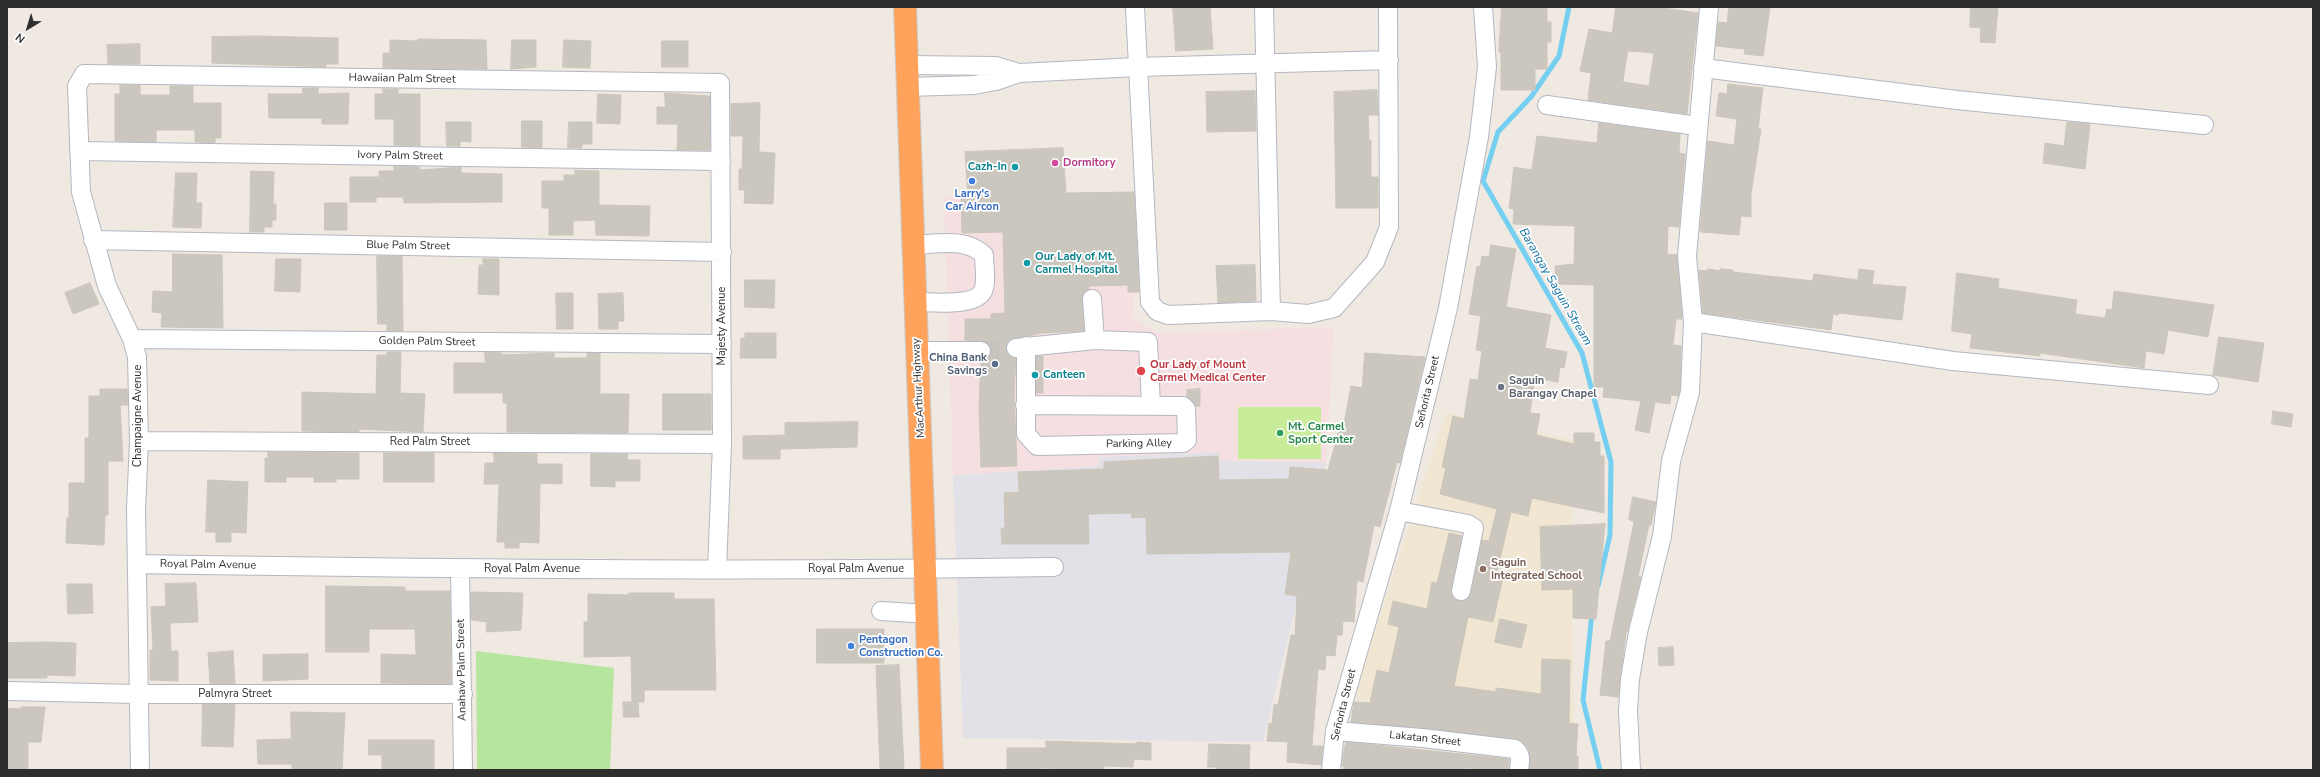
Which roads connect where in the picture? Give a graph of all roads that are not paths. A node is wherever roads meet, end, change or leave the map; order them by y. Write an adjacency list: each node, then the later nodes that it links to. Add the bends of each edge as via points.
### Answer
1 (905, 7): 8 (highway, MacArthur Highway)
2 (1135, 7): 11 (street)
3 (1264, 7): 9 (street)
4 (1388, 7): 7 (street)
5 (1483, 7): 40 (street, Señorita Street, via 1487,67 1479,136 1448,308)
6 (1709, 7): 12 (street)
7 (1389, 60): 9 (street); 28 (street, via 1389,227 1375,262 1334,308 1308,314)
8 (907, 65): 10 (street); 17 (highway, MacArthur Highway)
9 (1266, 65): 11 (street); 28 (street)
10 (973, 67): 13 (street, via 996,66); 16 (street)
11 (1137, 67): 13 (street); 28 (street, via 1150,302 1157,311 1168,315)
12 (1703, 68): 19 (street, via 1957,100); 20 (street)
13 (1019, 73): 16 (street)
14 (84, 74): 15 (street, Hawaiian Palm Street); 21 (street, Champaigne Avenue, via 77,86)
15 (720, 83): 22 (street, Majesty Avenue)
16 (974, 85): 17 (street)
17 (908, 87): 24 (highway, MacArthur Highway)
18 (1547, 105): 20 (street)
19 (2204, 125)
20 (1698, 126): 29 (street, via 1687,256)
21 (79, 151): 22 (street, Ivory Palm Street); 23 (street, Champaigne Avenue, via 81,192)
22 (720, 161): 25 (street, Majesty Avenue)
23 (93, 240): 25 (street, Blue Palm Street); 30 (street, Champaigne Avenue, via 107,286)
24 (914, 245): 27 (highway, MacArthur Highway); 27 (street, via 966,243 984,255 984,290 979,297 969,302)
25 (722, 252): 32 (street, Majesty Avenue)
26 (1092, 299): 31 (street)
27 (916, 302): 34 (highway, MacArthur Highway)
28 (1270, 311)
29 (1693, 322): 35 (street, via 1953,361); 58 (street, via 1690,392 1671,461 1662,536 1638,632 1630,679 1628,711)
30 (132, 339): 32 (street, Golden Palm Street); 38 (street, Champaigne Avenue, via 137,357)
31 (1095, 340): 36 (street, via 1148,342); 37 (street, Parking Alley, via 1021,347)
32 (722, 344): 39 (street, Majesty Avenue)
33 (981, 350): 34 (street)
34 (917, 351): 45 (highway, MacArthur Highway)
35 (2209, 385)
36 (1151, 405): 37 (street, Parking Alley); 37 (street, Parking Alley, via 1184,407 1186,442 1037,446 1026,434)
37 (1025, 406)
38 (139, 441): 39 (street, Red Palm Street); 41 (street, Champaigne Avenue)
39 (722, 444): 44 (street, Majesty Avenue)
40 (1399, 511): 46 (street, via 1468,524 1474,528); 52 (street, Señorita Street)
41 (137, 564): 43 (street, Royal Palm Avenue); 50 (street, Champaigne Avenue)
42 (1054, 567): 45 (street, Royal Palm Avenue)
43 (460, 569): 44 (street, Royal Palm Avenue); 51 (street, Anahaw Palm Street)
44 (717, 569): 45 (street, Royal Palm Avenue)
45 (926, 569): 48 (highway, MacArthur Highway)
46 (1461, 591)
47 (881, 611): 48 (street)
48 (928, 614): 55 (highway, MacArthur Highway)
49 (7, 691): 50 (street, Palmyra Street)
50 (138, 694): 51 (street, Palmyra Street); 53 (street, Champaigne Avenue)
51 (463, 694): 54 (street, Anahaw Palm Street)
52 (1336, 731): 56 (street, Señorita Street); 57 (street, Lakatan Street, via 1514,749 1519,752)
53 (140, 770)
54 (463, 770)
55 (932, 770)
56 (1331, 770)
57 (1519, 770)
58 (1631, 770)

